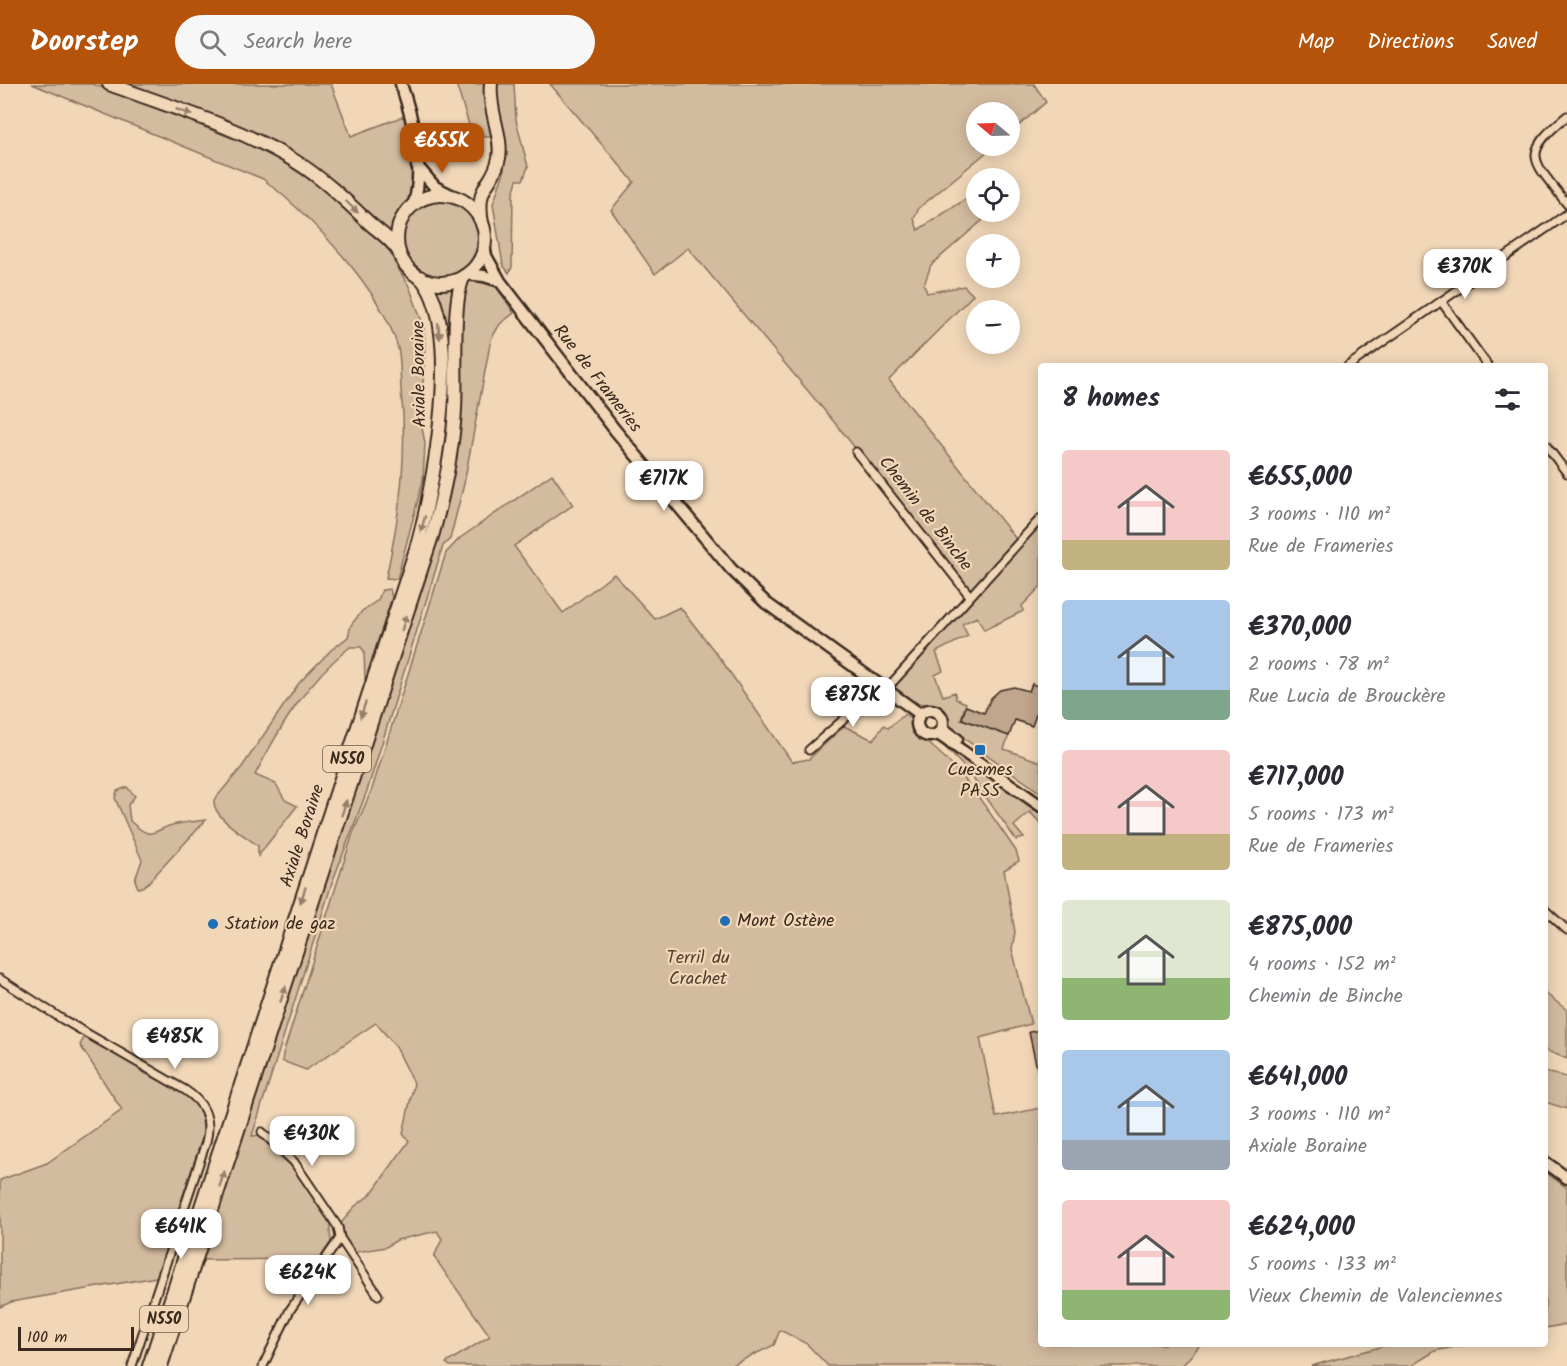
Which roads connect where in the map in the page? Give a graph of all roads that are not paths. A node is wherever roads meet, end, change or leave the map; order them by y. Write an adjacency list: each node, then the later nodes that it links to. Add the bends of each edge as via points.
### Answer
1 (109, 84): 12 (highway, one-way to 12, via 255,140 296,161 387,234)
2 (401, 84): 5 (main road, via 411,112)
3 (491, 84): 10 (highway, via 492,116 500,150 495,170 481,192)
4 (1567, 116): 8 (street, via 1547,132 1534,150 1534,161)
5 (417, 166): 6 (main road, via 435,187); 7 (main road)
6 (453, 196): 7 (highway, via 437,195); 10 (highway, via 471,206)
7 (414, 203): 12 (highway, via 399,224)
8 (1567, 204)
9 (1567, 214): 16 (street)
10 (482, 224): 11 (highway)
11 (484, 244): 13 (highway, via 479,261); 15 (main road, Rue de Frameries)
12 (398, 250): 14 (highway, via 406,266)
13 (465, 275): 14 (highway, via 446,282); 15 (main road); 36 (highway, Axiale Boraine / N550, one-way to 13, via 433,532 451,447 457,292)
14 (420, 278): 36 (highway, Axiale Boraine / N550, one-way to 36, via 432,292 441,356 440,432 429,502)
15 (500, 281): 24 (main road, Rue de Frameries, via 615,430 731,569 766,603)
16 (1441, 302): 17 (street); 18 (street)
17 (1352, 363)
18 (1486, 363)
19 (1548, 448): 21 (street)
20 (856, 452): 23 (street, Chemin de Binche)
21 (1567, 473)
22 (1038, 522): 23 (street, Chemin de Binche)
23 (969, 596): 24 (street, Chemin de Binche, via 891,684)
24 (883, 688): 25 (main road, Rue de Frameries); 27 (street, Chemin de Binche)
25 (920, 714): 26 (main road, via 936,711 942,716); 26 (main road, via 920,731 928,736)
26 (940, 731): 28 (main road); 29 (main road)
27 (809, 750)
28 (1038, 795)
29 (1038, 804)
30 (1548, 913): 31 (street)
31 (1567, 930)
32 (0, 979): 40 (street, via 185,1090 201,1104 209,1123)
33 (262, 1132): 37 (street, via 294,1161 338,1227)
34 (1548, 1164): 35 (main road)
35 (1567, 1178)
36 (197, 1234): 38 (highway, Axiale Boraine / N550)
37 (340, 1238): 39 (street); 43 (street, via 290,1310)
38 (185, 1272): 41 (highway, Axiale Boraine / N550); 42 (highway, Axiale Boraine / N550)
39 (378, 1295)
40 (132, 1366)
41 (149, 1366)
42 (160, 1366)
43 (263, 1366)

